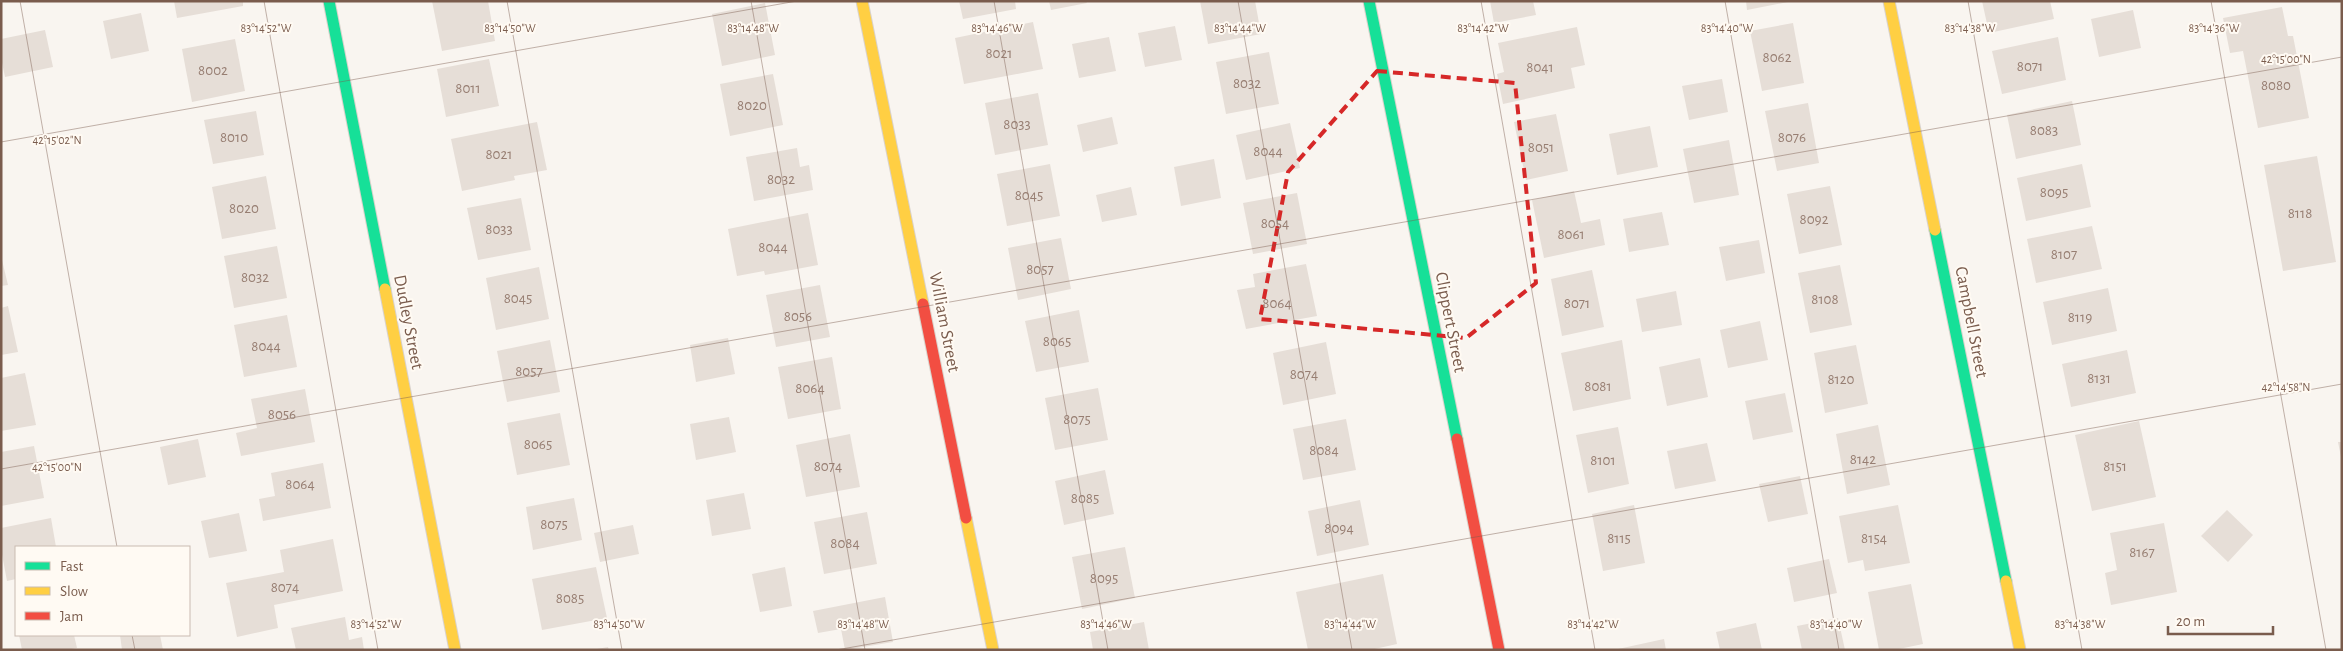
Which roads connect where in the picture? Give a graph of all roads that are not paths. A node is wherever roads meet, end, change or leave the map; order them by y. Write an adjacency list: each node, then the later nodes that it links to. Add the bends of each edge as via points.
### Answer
1 (329, 1): 5 (street, Dudley Street)
2 (862, 1): 6 (street, William Street)
3 (1369, 1): 7 (street, Clippert Street)
4 (1889, 1): 8 (street, Campbell Street)
5 (455, 650)
6 (993, 650)
7 (1499, 650)
8 (2020, 650)

